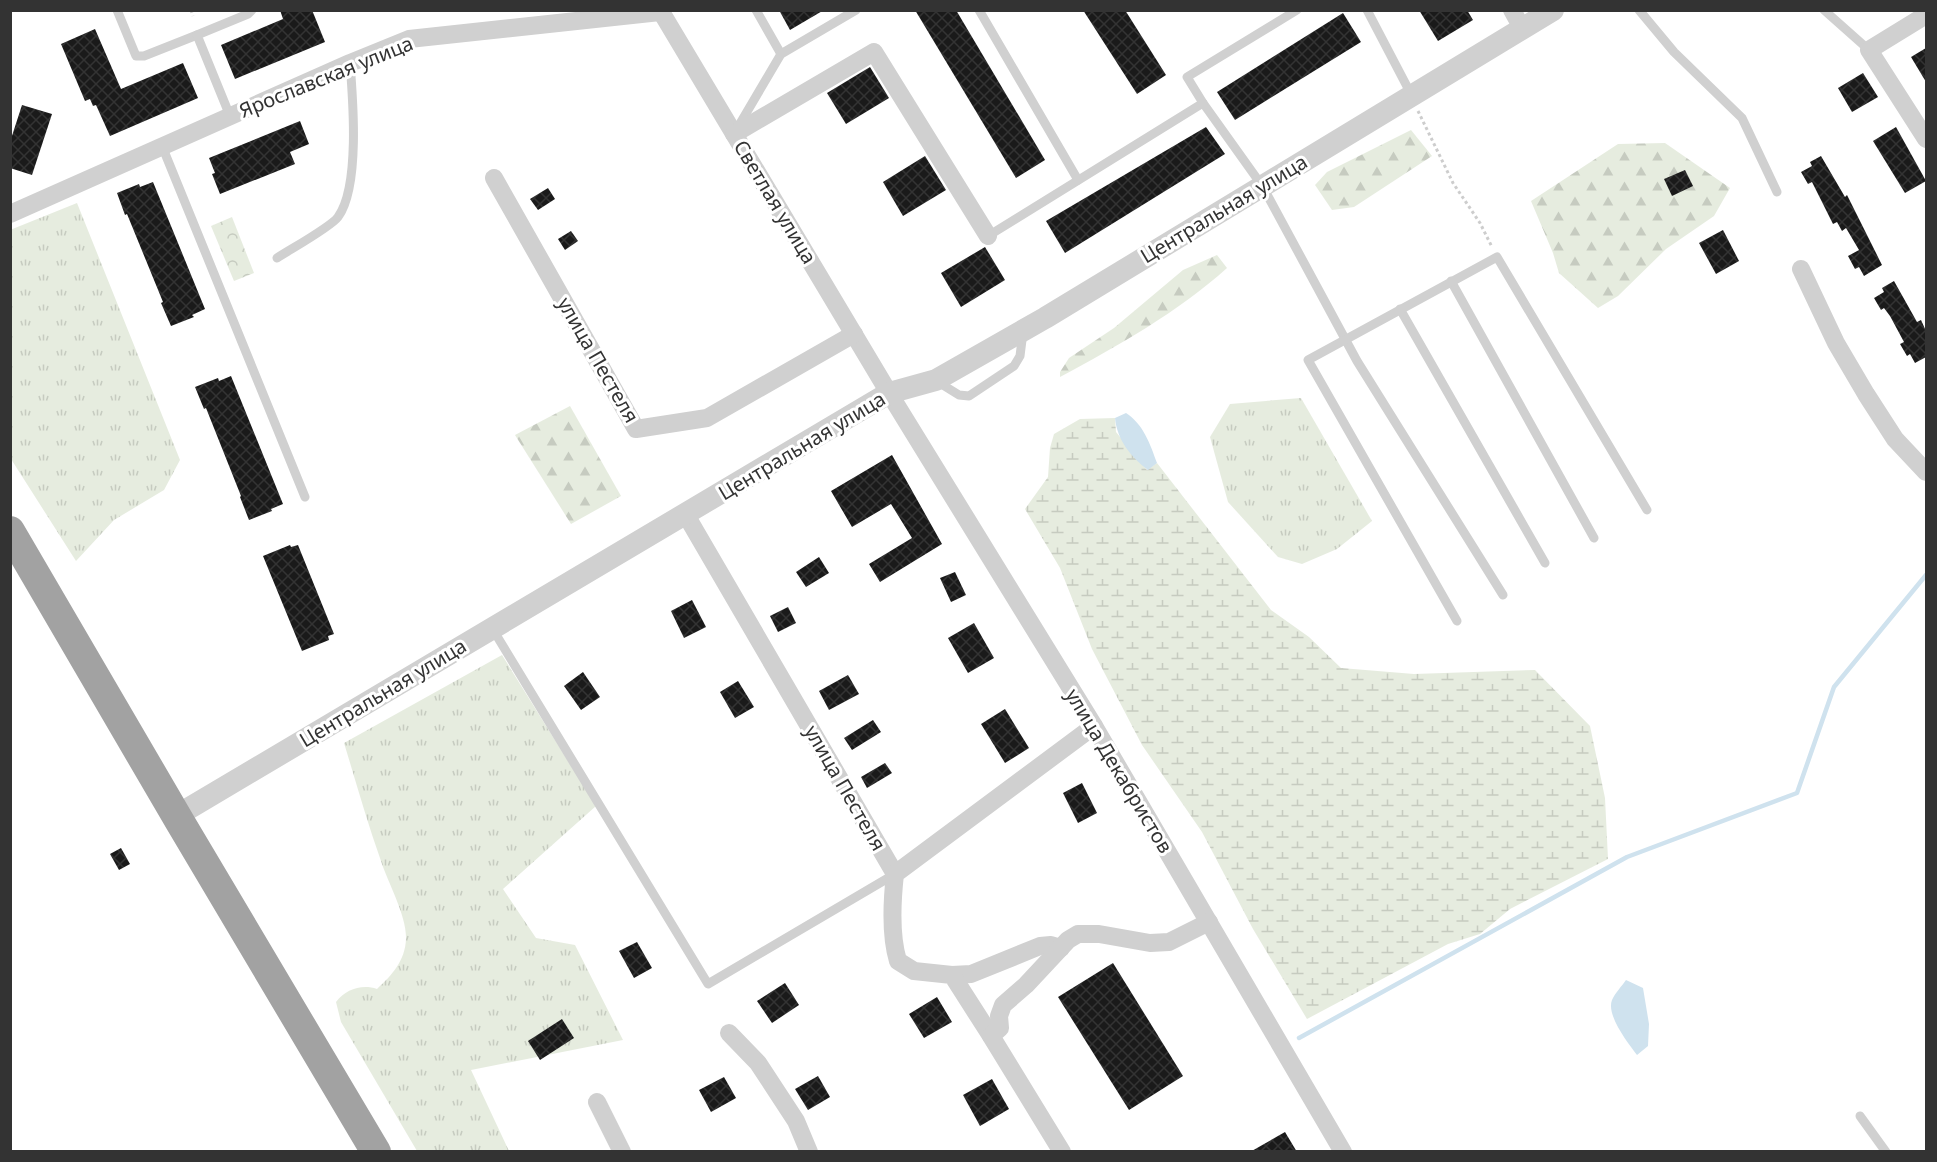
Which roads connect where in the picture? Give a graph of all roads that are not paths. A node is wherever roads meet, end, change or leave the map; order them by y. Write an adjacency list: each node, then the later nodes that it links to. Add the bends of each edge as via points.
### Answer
1 (117, 10): 14 (lane, via 136,56)
2 (252, 10): 14 (lane)
3 (756, 10): 16 (lane)
4 (856, 10): 16 (lane)
5 (979, 10): 25 (lane)
6 (1297, 10): 19 (lane, via 1187,77)
7 (1367, 10): 18 (lane)
8 (1553, 10): 13 (street, Центральная улица)
9 (1639, 10): 27 (lane, via 1674,52 1742,118)
10 (1824, 10): 15 (lane)
11 (660, 11): 17 (street, Ярославская улица, via 417,38); 21 (street, Светлая улица)
12 (1926, 15): 15 (street)
13 (1517, 19): 18 (street, Центральная улица)
14 (197, 35): 20 (lane)
15 (1869, 50): 22 (street)
16 (781, 54): 21 (lane)
17 (350, 63): 20 (street, Ярославская улица); 30 (lane, via 354,114 347,201 337,219)
18 (1412, 96): 26 (street, Центральная улица)
19 (1203, 103): 25 (lane); 26 (lane)
20 (230, 116): 23 (street, Ярославская улица)
21 (734, 134): 29 (street, via 874,52); 34 (street, Светлая улица)
22 (1926, 139)
23 (162, 146): 28 (street, Ярославская улица); 38 (lane)
24 (494, 177): 34 (street, улица Пестеля, via 636,429 707,418)
25 (1078, 180): 29 (lane)
26 (1263, 187): 35 (lane); 36 (street, Центральная улица, via 936,380)
27 (1777, 192)
28 (10, 214)
29 (988, 236)
30 (277, 258)
31 (1801, 269): 37 (street, via 1836,343 1866,394 1895,439)
32 (1451, 282): 33 (lane); 39 (lane, via 1497,257); 42 (lane)
33 (1400, 309): 35 (lane); 43 (lane)
34 (854, 334): 36 (street, Светлая улица)
35 (1344, 339): 44 (lane); 45 (lane, via 1308,360)
36 (889, 393): 40 (street, Центральная улица); 47 (street, улица Декабристов)
37 (1926, 472)
38 (305, 497)
39 (1647, 510)
40 (686, 515): 46 (street, Центральная улица); 49 (street, улица Пестеля)
41 (10, 531): 48 (highway)
42 (1594, 538)
43 (1545, 563)
44 (1503, 595)
45 (1457, 621)
46 (492, 627): 48 (street, Центральная улица); 49 (lane, via 708,984)
47 (1094, 726): 49 (street); 50 (street, улица Декабристов)
48 (176, 816): 57 (highway)
49 (895, 874): 52 (street, via 898,961 914,971)
50 (1209, 922): 51 (street, via 1169,942 1078,934); 61 (street, улица Декабристов)
51 (1061, 948): 52 (street, via 1040,946 971,974); 54 (street, via 1003,1005 1000,1029)
52 (952, 975): 54 (street)
53 (729, 1033): 59 (street, via 758,1063 796,1121)
54 (991, 1036): 60 (street)
55 (597, 1102): 58 (street)
56 (1860, 1116): 62 (lane)
57 (376, 1152)
58 (622, 1152)
59 (809, 1152)
60 (1062, 1152)
61 (1344, 1152)
62 (1886, 1152)

